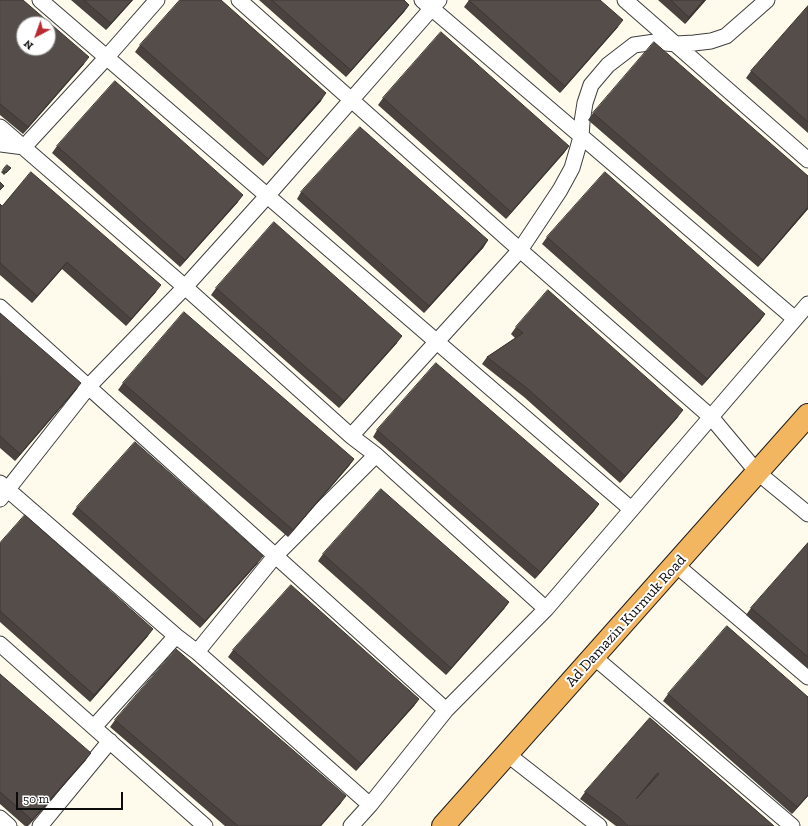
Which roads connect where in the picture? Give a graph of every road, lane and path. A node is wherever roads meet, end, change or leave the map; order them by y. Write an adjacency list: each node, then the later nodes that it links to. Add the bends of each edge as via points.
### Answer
1 (40, 0): 8 (street)
2 (157, 0): 8 (street)
3 (239, 0): 9 (street)
4 (625, 0): 7 (street)
5 (767, 0): 7 (street, via 726,36 711,41)
6 (431, 3): 9 (street); 11 (street)
7 (676, 44): 11 (street, via 655,42 634,46 608,65 591,85 585,103); 14 (street)
8 (106, 58): 13 (street); 15 (street)
9 (351, 100): 15 (street); 16 (street)
10 (0, 127): 13 (street)
11 (581, 137): 16 (street, via 572,168); 20 (street)
12 (0, 144): 13 (street)
13 (24, 147): 17 (street)
14 (808, 160)
15 (267, 196): 17 (street); 21 (street)
16 (520, 250): 21 (street); 24 (street)
17 (185, 287): 22 (street); 25 (street)
18 (808, 304): 20 (street)
19 (0, 307): 22 (street)
20 (795, 319): 24 (street)
21 (436, 342): 25 (street); 29 (street)
22 (89, 386): 28 (street); 31 (street)
23 (808, 414): 27 (highway, Ad Damazin Kurmuk Road)
24 (711, 417): 27 (street); 29 (street)
25 (351, 436): 26 (street)
26 (376, 455): 31 (street); 33 (street)
27 (757, 472): 30 (street); 32 (highway, Ad Damazin Kurmuk Road)
28 (3, 490): 34 (street)
29 (631, 509): 33 (street)
30 (808, 514)
31 (275, 556): 36 (street); 39 (street)
32 (676, 565): 37 (highway, Ad Damazin Kurmuk Road); 38 (street)
33 (546, 609): 39 (street)
34 (176, 636): 36 (street); 40 (street)
35 (0, 644): 40 (street)
36 (197, 652): 43 (street)
37 (594, 657): 42 (highway, Ad Damazin Kurmuk Road); 51 (street)
38 (808, 677)
39 (446, 710): 43 (street)
40 (94, 727): 41 (street)
41 (110, 741): 46 (street); 47 (street)
42 (507, 754): 49 (highway, Ad Damazin Kurmuk Road); 50 (street)
43 (370, 805): 48 (street)
44 (0, 818): 45 (street)
45 (9, 826)
46 (40, 826)
47 (205, 826)
48 (351, 826)
49 (443, 826)
50 (599, 826)
51 (792, 826)

